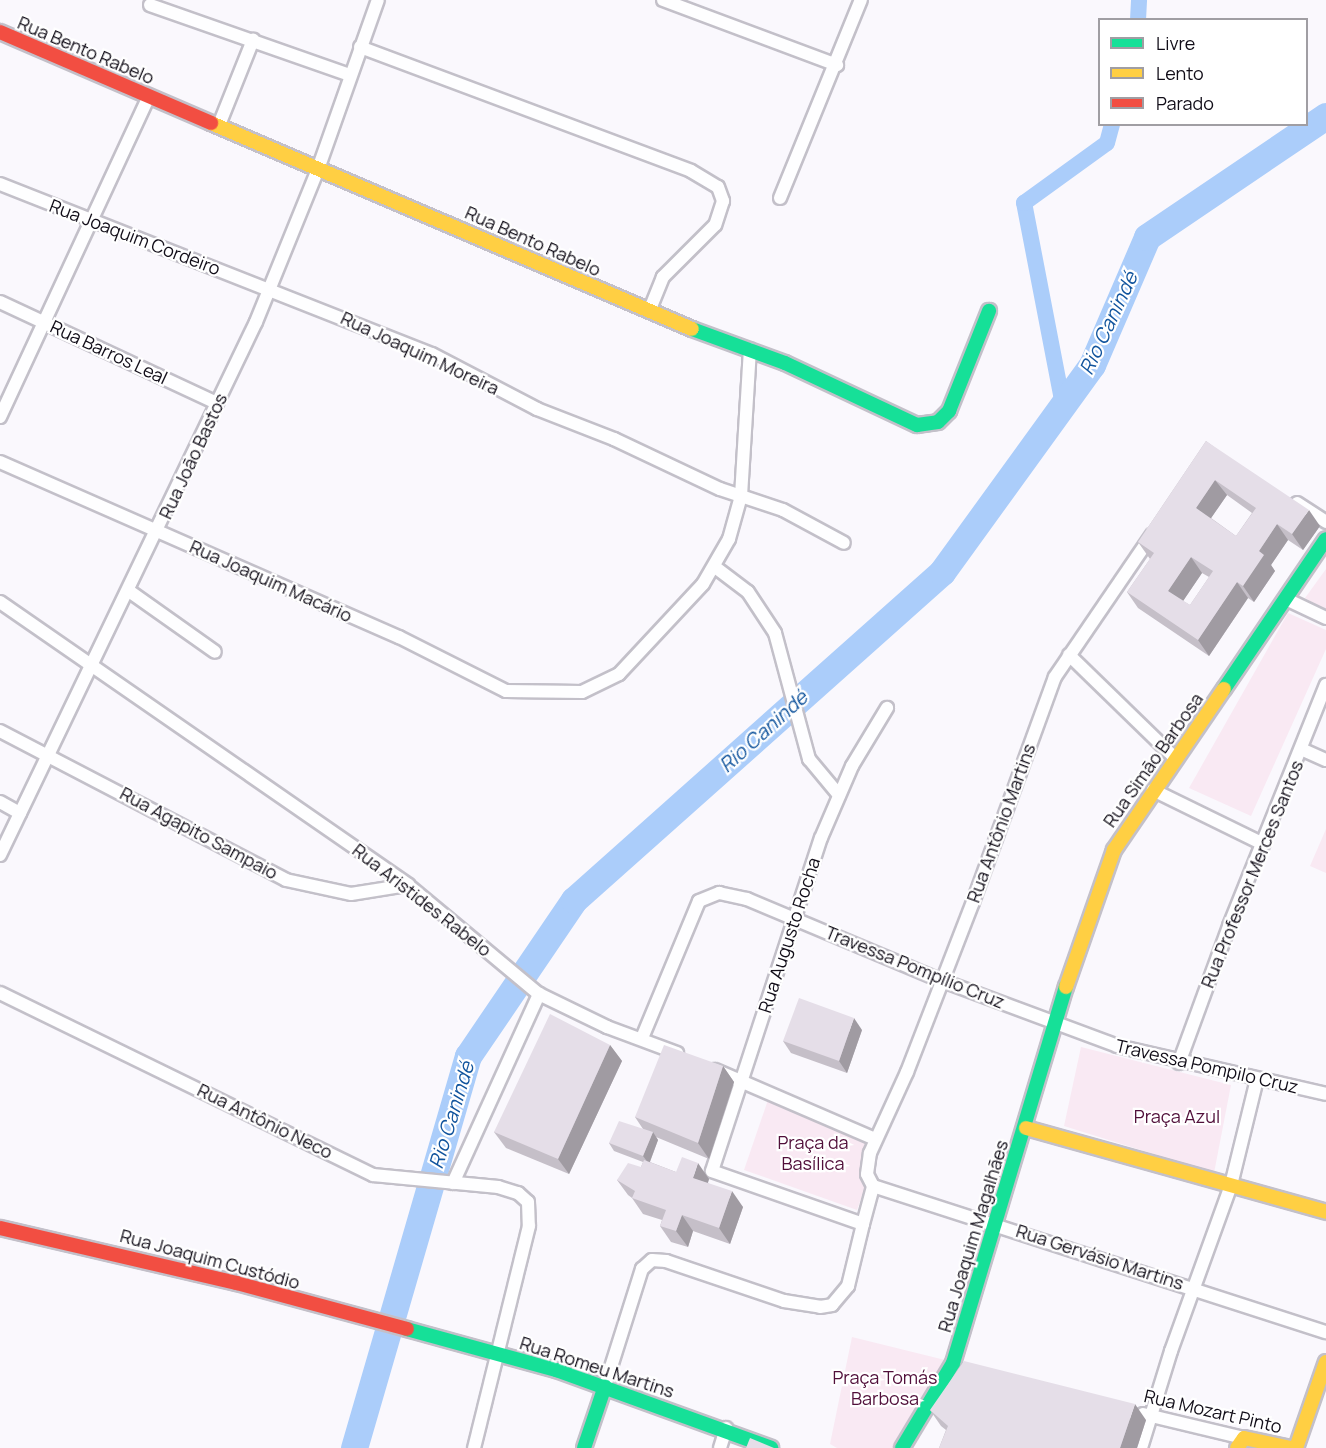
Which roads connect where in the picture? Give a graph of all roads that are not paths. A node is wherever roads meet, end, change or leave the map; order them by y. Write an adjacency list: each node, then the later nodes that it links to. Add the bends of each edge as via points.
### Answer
1 (378, 0): 7 (street, Rua João Bastos)
2 (663, 0): 8 (street)
3 (861, 0): 8 (street)
4 (150, 5): 6 (street)
5 (0, 32): 10 (street, Rua Bento Rabelo)
6 (253, 40): 9 (street); 11 (street)
7 (360, 47): 9 (street, Rua João Bastos); 18 (street, via 691,171 718,187 723,201 715,225 663,277)
8 (837, 65): 14 (street)
9 (350, 75): 12 (street, Rua João Bastos)
10 (149, 96): 11 (street, Rua Bento Rabelo); 15 (street)
11 (219, 124): 12 (street, Rua Bento Rabelo)
12 (318, 169): 16 (street, Rua João Bastos); 18 (street, Rua Bento Rabelo)
13 (0, 184): 15 (street, Rua Joaquim Cordeiro)
14 (780, 198)
15 (92, 221): 16 (street, Rua Joaquim Cordeiro); 20 (street)
16 (270, 289): 22 (street, Rua João Bastos); 26 (street, Rua Joaquim Moreira, via 432,354 567,422)
17 (0, 302): 20 (street, Rua Barros Leal)
18 (649, 311): 21 (street, Rua Bento Rabelo)
19 (989, 311): 21 (street, Rua Bento Rabelo, via 959,392 949,411 929,426 916,425)
20 (46, 322): 22 (street, Rua Barros Leal); 23 (street)
21 (750, 349): 26 (street)
22 (217, 404): 29 (street, Rua João Bastos)
23 (0, 417)
24 (0, 462): 29 (street, Rua Joaquim Macário)
25 (1281, 492): 27 (street)
26 (741, 496): 31 (street, Rua Joaquim Moreira, via 783,510); 32 (street, via 729,539)
27 (1326, 522)
28 (1159, 525): 38 (street, Rua Antônio Martins)
29 (158, 530): 32 (street, Rua Joaquim Macário, via 399,637 506,692 582,692 603,685 619,674); 33 (street, Rua João Bastos)
30 (1326, 539): 34 (street, Rua Simão Barbosa)
31 (844, 543)
32 (715, 567): 48 (street, via 748,592 776,633 809,759)
33 (129, 591): 37 (street); 39 (street, Rua João Bastos)
34 (1286, 599): 36 (street); 45 (street, Rua Simão Barbosa)
35 (0, 602): 39 (street, Rua Aristides Rabelo)
36 (1326, 618)
37 (215, 652)
38 (1069, 655): 45 (street); 55 (street, Rua Antônio Martins, via 1037,721 973,902)
39 (93, 664): 44 (street, Rua João Bastos); 53 (street, Rua Aristides Rabelo, via 209,750)
40 (1326, 685): 43 (street, Rua Professor Merces Santos)
41 (887, 708): 48 (street, Rua Augusto Rocha, via 865,741)
42 (0, 731): 44 (street, Rua Agapito Sampaio)
43 (1301, 749): 46 (street); 51 (street, Rua Professor Merces Santos)
44 (47, 754): 50 (street, Rua João Bastos); 53 (street, Rua Agapito Sampaio, via 286,880 351,894)
45 (1176, 759): 47 (street, Rua Simão Barbosa)
46 (1326, 760)
47 (1154, 790): 51 (street); 58 (street, Rua Simão Barbosa, via 1114,850 1102,878)
48 (839, 795): 54 (street, Rua Augusto Rocha)
49 (0, 802): 50 (street)
50 (20, 813): 52 (street, Rua João Bastos)
51 (1263, 844): 60 (street, Rua Professor Merces Santos)
52 (0, 855)
53 (408, 885): 57 (street, Rua Aristides Rabelo)
54 (796, 918): 55 (street, Travessa Pompílio Cruz); 59 (street, Travessa Pompílio Cruz, via 735,895 706,895 699,901); 62 (street, Rua Augusto Rocha)
55 (940, 980): 58 (street, Travessa Pompílio Cruz); 65 (street, Rua Antônio Martins, via 907,1072)
56 (0, 993): 66 (street, Rua Antônio Neco, via 373,1175)
57 (539, 994): 59 (street, Rua Aristides Rabelo); 66 (street)
58 (1055, 1024): 60 (street, Travessa Pompilo Cruz); 64 (street, Rua Joaquim Magalhães)
59 (642, 1038): 62 (street, Rua Aristides Rabelo)
60 (1179, 1063): 61 (street, Travessa Pompilo Cruz)
61 (1257, 1079): 63 (street, Travessa Pompilo Cruz); 67 (street)
62 (742, 1081): 65 (street, Rua Aristides Rabelo); 70 (street, Rua Augusto Rocha, via 712,1171)
63 (1326, 1094)
64 (1026, 1128): 67 (street); 71 (street, Rua Joaquim Magalhães)
65 (875, 1139): 68 (street, Rua Antônio Martins, via 866,1165)
66 (448, 1183): 76 (street, Rua Antônio Neco, via 498,1187 518,1193 528,1202 531,1215)
67 (1231, 1185): 69 (street); 73 (street)
68 (873, 1186): 70 (street); 71 (street, Rua Gervásio Martins)
69 (1326, 1212)
70 (863, 1224): 78 (street, via 848,1286 832,1305 784,1301 681,1266 651,1260 642,1269)
71 (997, 1224): 73 (street, Rua Gervásio Martins); 87 (street, Rua Joaquim Magalhães, via 959,1365)
72 (0, 1228): 74 (street, Rua Joaquim Custódio, via 138,1258)
73 (1194, 1287): 75 (street, Rua Gervásio Martins); 80 (street)
74 (409, 1331): 76 (street, Rua Romeu Martins)
75 (1326, 1332)
76 (498, 1355): 78 (street, Rua Romeu Martins); 83 (street)
77 (1326, 1362): 90 (street)
78 (605, 1386): 81 (street, Rua Romeu Martins); 84 (street)
79 (1127, 1410): 80 (street, Rua Mozart Pinto)
80 (1150, 1416): 82 (street, Rua Mozart Pinto); 88 (street)
81 (726, 1428): 85 (street); 86 (street, Rua Romeu Martins)
82 (1241, 1443): 89 (street, Rua Mozart Pinto)
83 (474, 1448)
84 (584, 1448)
85 (720, 1448)
86 (771, 1448)
87 (902, 1448)
88 (1141, 1448)
89 (1291, 1448)
90 (1296, 1448)

